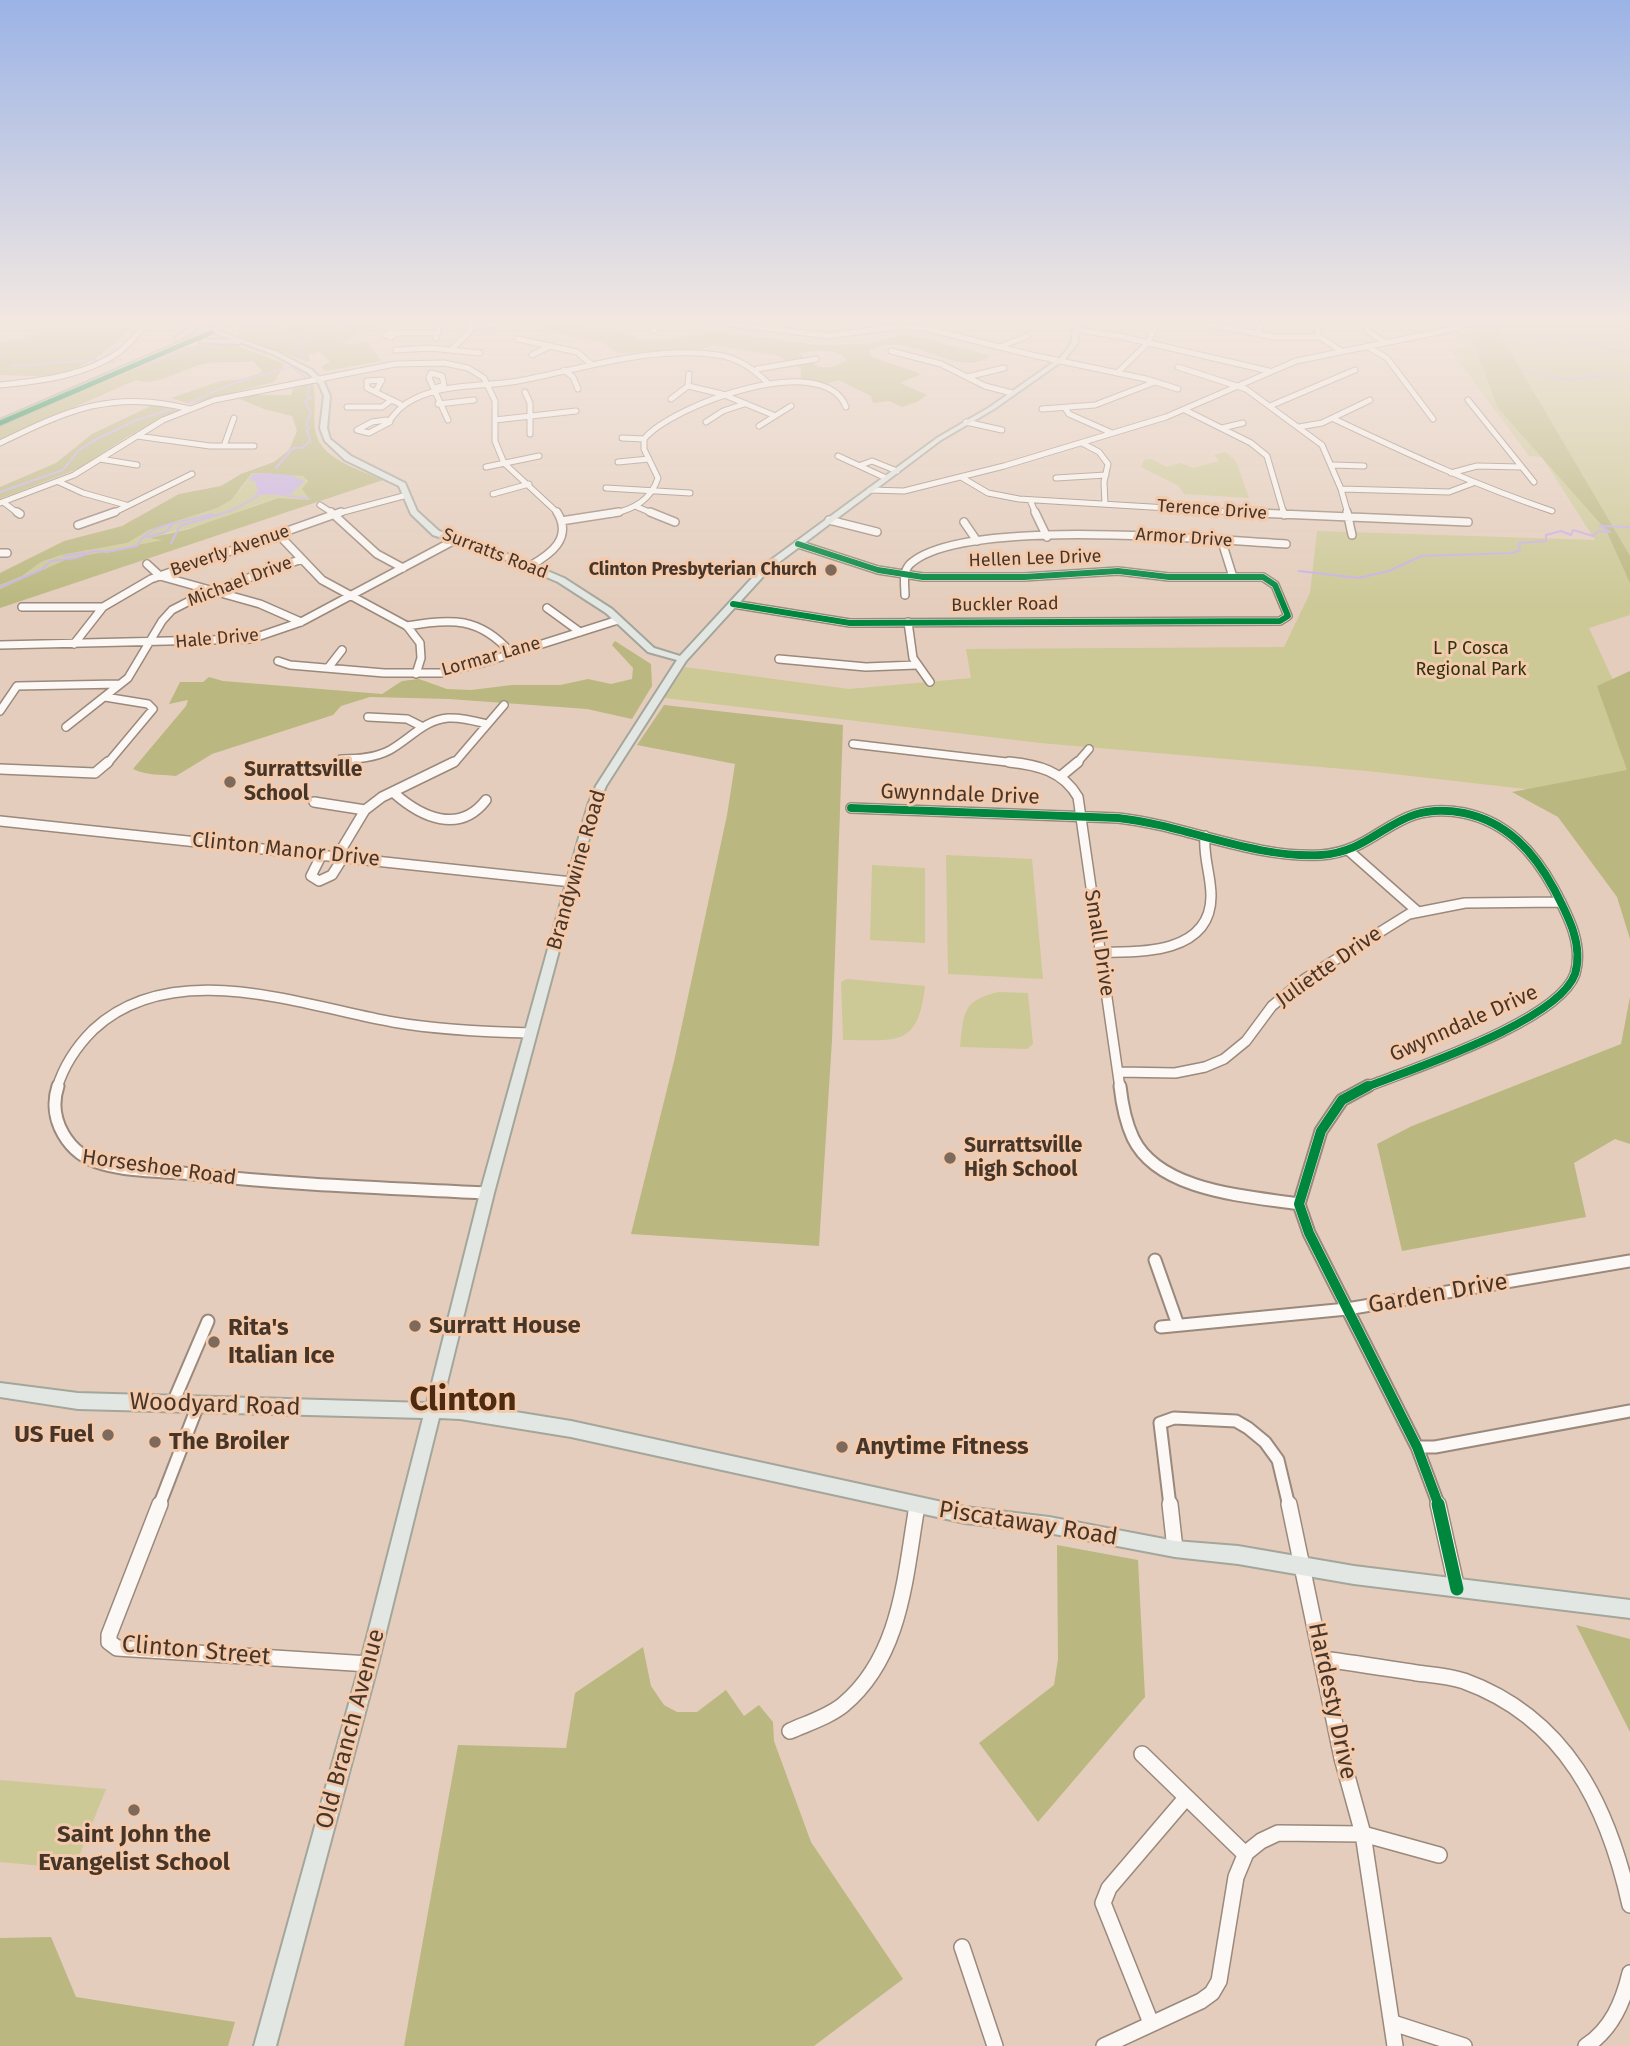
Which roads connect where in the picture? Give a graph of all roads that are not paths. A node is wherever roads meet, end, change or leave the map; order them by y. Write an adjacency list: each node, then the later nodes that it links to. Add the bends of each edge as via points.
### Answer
1 (18, 414): 26 (highway)
2 (62, 414): 39 (street)
3 (179, 414): 36 (street)
4 (324, 414): 72 (main road, Surratts Road, via 323,433 329,444 394,480)
5 (393, 414): 24 (street)
6 (497, 414): 25 (street)
7 (530, 414): 21 (street)
8 (553, 414): 21 (street)
9 (679, 414): 38 (street, via 659,424)
10 (718, 414): 27 (street)
11 (979, 414): 28 (main road, Brandywine Road)
12 (1070, 414): 35 (street)
13 (1171, 414): 35 (street)
14 (1194, 414): 32 (street)
15 (1282, 414): 31 (street)
16 (1343, 414): 22 (street)
17 (1430, 414): 23 (street)
18 (1479, 414): 54 (street)
19 (773, 415): 30 (street)
20 (234, 418): 41 (street)
21 (530, 418): 25 (street); 34 (street)
22 (1334, 419): 31 (street); 56 (street)
23 (1433, 419)
24 (390, 420): 24 (street, via 372,431 357,430 372,422)
25 (497, 420): 48 (street)
26 (0, 422)
27 (706, 422)
28 (967, 422): 33 (street); 55 (main road, Brandywine Road)
29 (1243, 423): 32 (street)
30 (759, 426)
31 (1299, 427): 51 (street, via 1322,445)
32 (1222, 428): 82 (street, via 1267,456)
33 (1002, 430)
34 (530, 434)
35 (1112, 434): 40 (street)
36 (137, 436): 41 (street); 46 (street)
37 (622, 438): 38 (street)
38 (644, 439): 45 (street)
39 (0, 443)
40 (1082, 443): 58 (street, via 1105,459); 59 (street)
41 (224, 446): 42 (street)
42 (254, 446)
43 (539, 456): 48 (street)
44 (838, 456): 50 (street)
45 (649, 459): 47 (street); 67 (street, via 658,478)
46 (100, 460): 49 (street); 62 (street)
47 (618, 462)
48 (506, 463): 53 (street); 65 (street)
49 (137, 465)
50 (861, 465): 55 (street, via 870,461); 60 (street)
51 (1332, 465): 52 (street); 68 (street)
52 (1364, 466)
53 (486, 467)
54 (1521, 467): 56 (street, via 1472,466); 64 (street)
55 (897, 471): 60 (main road, Brandywine Road)
56 (1451, 473): 63 (street)
57 (192, 474): 76 (street)
58 (1106, 475): 61 (street); 75 (street)
59 (961, 477): 69 (street, via 899,491); 73 (street, Terence Drive, via 988,493)
60 (887, 478): 69 (main road, Brandywine Road)
61 (1056, 478)
62 (59, 482): 74 (street); 76 (street)
63 (1473, 482): 68 (street, via 1449,492); 79 (street)
64 (1534, 482)
65 (528, 485): 71 (street); 85 (street, via 557,505)
66 (606, 488): 67 (street)
67 (654, 489): 70 (street); 78 (street)
68 (1341, 489): 83 (street)
69 (870, 490): 84 (main road, Brandywine Road)
70 (690, 492)
71 (493, 494)
72 (407, 495): 81 (street, Beverly Avenue); 94 (main road, Surratts Road, via 423,522)
73 (1030, 500): 75 (street, Terence Drive); 93 (street)
74 (1, 503): 80 (street)
75 (1105, 504): 82 (street, Terence Drive)
76 (127, 505): 89 (street)
77 (320, 505): 81 (street)
78 (635, 506): 85 (street); 86 (street)
79 (1552, 511)
80 (20, 514)
81 (335, 514): 91 (street, Beverly Avenue); 102 (street, via 377,554)
82 (1284, 514): 83 (street, Terence Drive)
83 (1350, 518): 88 (street, Terence Drive); 92 (street)
84 (829, 520): 90 (street); 97 (main road, Brandywine Road)
85 (564, 521): 101 (street, via 562,546)
86 (675, 522)
87 (964, 522): 95 (street)
88 (1468, 522)
89 (78, 525)
90 (877, 532)
91 (278, 534): 99 (street); 103 (street, Beverly Avenue)
92 (1352, 535)
93 (1047, 537): 95 (street, Armor Drive); 96 (street, Armor Drive, via 1118,534)
94 (453, 541): 101 (main road, Surratts Road); 102 (street, Hale Drive)
95 (977, 541): 104 (street, Armor Drive, via 928,553 911,564)
96 (1222, 542): 98 (street, Armor Drive); 105 (street)
97 (798, 544): 104 (street, Hellen Lee Drive); 109 (main road, Brandywine Road, via 767,567)
98 (1286, 544)
99 (302, 559): 106 (street, Michael Drive); 107 (street, via 322,580)
100 (147, 564): 103 (street)
101 (533, 567): 113 (main road, Surratts Road, via 573,587)
102 (403, 568): 107 (street, Hale Drive)
103 (160, 576): 106 (street); 111 (street, Beverly Avenue)
104 (904, 576): 105 (street, Hellen Lee Drive, via 1126,571 1169,577); 108 (street)
105 (1233, 577): 114 (street, Hellen Lee Drive, via 1266,578 1275,585 1288,613)
106 (215, 590): 115 (street); 119 (street, Michael Drive, via 172,610)
107 (354, 595): 115 (street, Hale Drive); 117 (street)
108 (905, 595)
109 (733, 604): 116 (street, Buckler Road, via 823,621); 124 (main road, Brandywine Road)
110 (22, 607): 111 (street)
111 (103, 607): 120 (street, Beverly Avenue)
112 (547, 608): 118 (street)
113 (618, 620): 118 (street, Lormar Lane); 124 (main road, Surratts Road, via 651,650)
114 (1280, 621): 116 (street, Buckler Road)
115 (301, 622): 119 (street, Hale Drive, via 242,640)
116 (908, 622): 127 (street)
117 (407, 626): 123 (street, via 435,621 474,624 489,630); 129 (street, via 420,643)
118 (580, 632): 123 (street, Lormar Lane)
119 (150, 642): 120 (street, Hale Drive); 131 (street, Michael Drive)
120 (74, 644): 121 (street, Hale Drive)
121 (0, 645)
122 (342, 650): 128 (street)
123 (510, 653): 129 (street, Lormar Lane, via 459,669)
124 (682, 659): 155 (main road, Brandywine Road, via 601,786)
125 (779, 659): 127 (street, via 858,667)
126 (278, 661): 128 (street, Lormar Lane)
127 (916, 665): 130 (street)
128 (328, 668): 129 (street, Lormar Lane)
129 (416, 674)
130 (930, 682)
131 (120, 684): 132 (street, Michael Drive); 134 (street, via 19,685)
132 (105, 697): 138 (street, Michael Drive); 142 (street, via 148,704 153,709 100,770 86,774)
133 (504, 705): 136 (street)
134 (0, 710)
135 (368, 717): 137 (street, via 407,719)
136 (486, 723): 137 (street, via 448,718); 144 (street, via 452,764)
137 (421, 726): 141 (street, via 388,751)
138 (66, 727)
139 (853, 744): 143 (street, via 1025,764)
140 (1088, 748): 143 (street)
141 (341, 759)
142 (0, 769)
143 (1061, 776): 149 (street, Small Drive, via 1078,797)
144 (394, 793): 145 (street, via 416,812 441,819 474,814); 148 (street)
145 (486, 800)
146 (314, 802): 148 (street)
147 (851, 808): 149 (street, Gwynndale Drive)
148 (365, 810): 154 (street)
149 (1080, 817): 151 (street, Gwynndale Drive, via 1133,820); 158 (street, Small Drive)
150 (0, 821): 153 (street, Clinton Manor Drive)
151 (1205, 836): 152 (street, Gwynndale Drive, via 1302,854); 158 (street, via 1211,894 1202,926 1185,941 1164,949)
152 (1348, 850): 156 (street, Gwynndale Drive, via 1415,811 1466,813 1495,823 1528,846); 157 (street)
153 (322, 853): 154 (street, Clinton Manor Drive); 154 (street, via 310,876 319,881 332,875)
154 (341, 855): 155 (street, Clinton Manor Drive)
155 (572, 882): 159 (main road, Brandywine Road)
156 (1561, 902): 157 (street, Juliette Drive, via 1465,903); 164 (street, Gwynndale Drive, via 1575,930 1578,960 1564,994 1525,1019 1342,1100 1321,1131)
157 (1417, 911): 161 (street, Juliette Drive, via 1392,922 1306,978 1272,1006 1246,1041 1224,1059 1182,1072)
158 (1100, 952): 161 (street, Small Drive)
159 (531, 1033): 160 (street, via 436,1028 226,993 179,990 113,1009); 163 (main road, Brandywine Road)
160 (64, 1046)
161 (1119, 1072): 164 (street, Small Drive, via 1126,1126 1137,1147 1157,1166 1197,1187)
162 (57, 1147): 163 (street, Horseshoe Road, via 101,1164 261,1182)
163 (487, 1193): 175 (main road, Brandywine Road)
164 (1299, 1204): 167 (street, via 1308,1233)
165 (1155, 1260): 169 (street)
166 (1630, 1261): 167 (street, Garden Drive)
167 (1347, 1309): 169 (street, Garden Drive); 176 (street)
168 (208, 1321): 172 (street)
169 (1178, 1325): 170 (street, Garden Drive)
170 (1161, 1327)
171 (0, 1391): 172 (main road, Woodyard Road, via 78,1401)
172 (172, 1405): 173 (main road, Woodyard Road)
173 (198, 1405): 175 (main road, Woodyard Road); 183 (street, Clinton Street, via 109,1642 117,1648)
174 (1630, 1410): 176 (street)
175 (432, 1411): 177 (main road, Piscataway Road, via 460,1411 571,1429); 183 (main road, Old Branch Avenue)
176 (1418, 1447): 180 (street, via 1441,1511)
177 (917, 1506): 178 (main road, Piscataway Road); 184 (street, via 898,1611 884,1655 862,1689 842,1707)
178 (1175, 1549): 179 (main road, Piscataway Road); 179 (street, Hardesty Drive, via 1160,1423 1174,1418 1236,1421 1273,1450 1278,1460)
179 (1304, 1567): 180 (main road, Piscataway Road); 182 (street, Hardesty Drive)
180 (1457, 1589): 181 (main road, Piscataway Road)
181 (1630, 1609)
182 (1322, 1659): 187 (street, Hardesty Drive); 190 (street, via 1462,1681 1523,1712 1567,1755 1594,1793 1616,1843)
183 (369, 1664): 195 (main road, Old Branch Avenue)
184 (790, 1731)
185 (1142, 1754): 186 (street)
186 (1185, 1799): 188 (street); 193 (street, via 1109,1888 1103,1903)
187 (1363, 1834): 188 (street, via 1278,1833); 189 (street); 194 (street, Hardesty Drive)
188 (1245, 1854): 193 (street, via 1232,1898 1219,1981 1201,2001)
189 (1439, 1855)
190 (1630, 1905)
191 (962, 1947): 196 (street)
192 (1630, 1973): 200 (street, via 1616,2011 1598,2040)
193 (1151, 2023): 197 (street)
194 (1393, 2023): 198 (street, Hardesty Drive); 199 (street)
195 (265, 2046)
196 (995, 2046)
197 (1104, 2046)
198 (1395, 2046)
199 (1464, 2046)
200 (1586, 2046)

